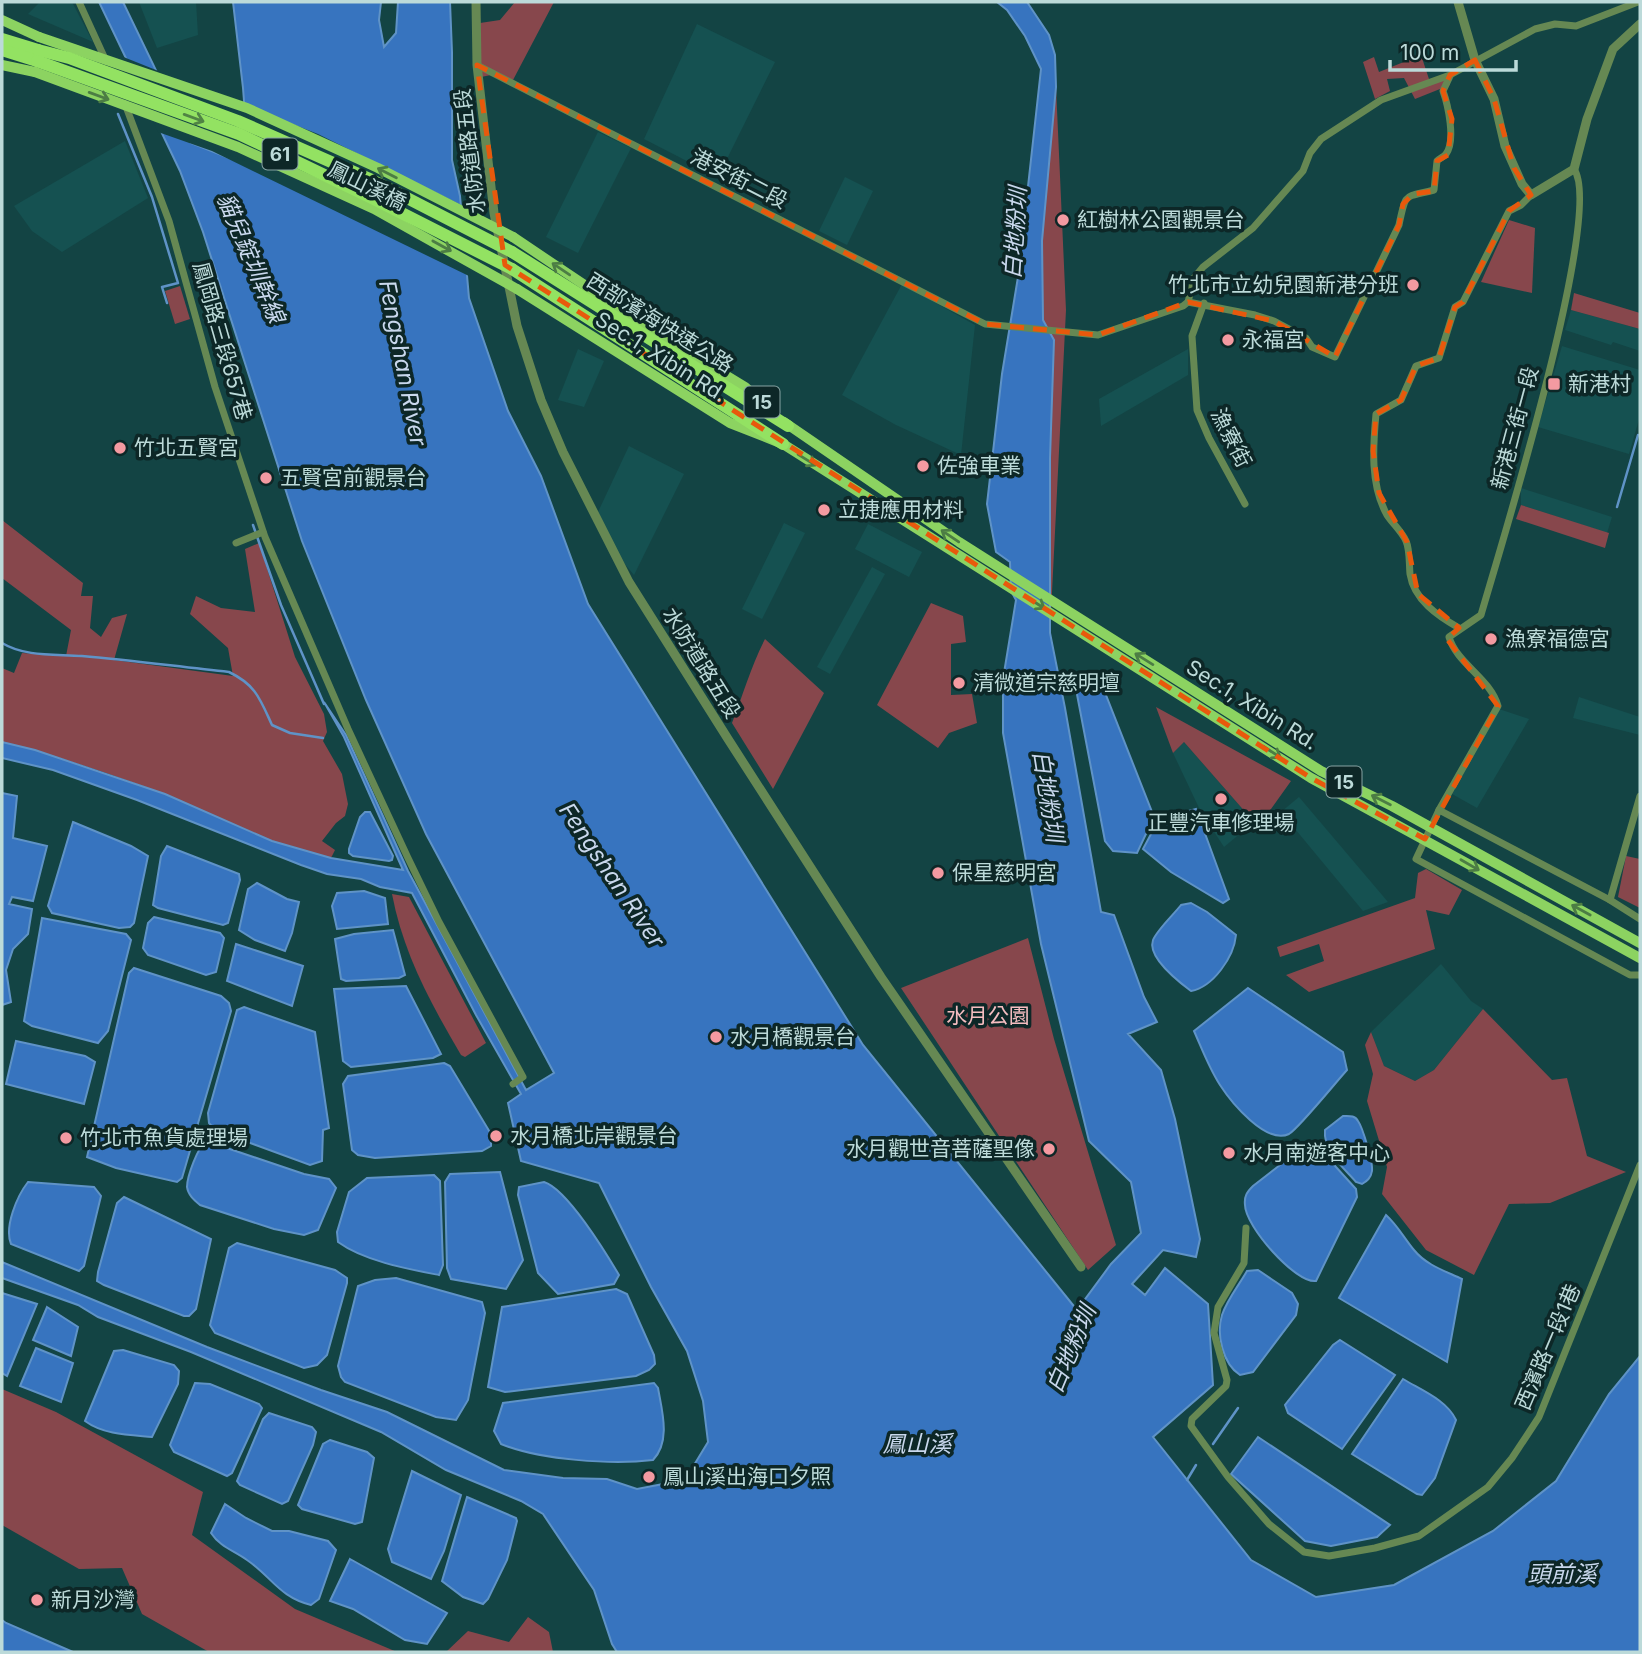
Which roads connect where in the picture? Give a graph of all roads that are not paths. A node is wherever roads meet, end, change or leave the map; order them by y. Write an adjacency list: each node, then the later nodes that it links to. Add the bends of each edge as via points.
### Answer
1 (79, 2): 25 (street, 鳳岡路三段657巷, via 129,114 169,221 215,387)
2 (476, 2): 12 (street, 水防道路五段)
3 (1458, 2): 9 (street)
4 (1639, 2): 9 (street, via 1576,26 1555,24 1535,29)
5 (2, 20): 16 (main road, 鳳山溪橋 / 15, one-way to 5, bridge, via 247,108)
6 (1640, 24): 14 (street, 新港三街一段, via 1613,49)
7 (2, 39): 10 (highway, 61)
8 (2, 50): 10 (highway, 61)
9 (1475, 60): 13 (street); 15 (street, via 1494,99 1514,169)
10 (37, 61): 11 (main road, 15); 17 (highway, 鳳山溪橋 / 61, bridge, via 69,58 238,121 372,180); 18 (highway, 鳳山溪橋 / 61, one-way to 18, bridge, via 239,134); 19 (main road, 鳳山溪橋 / 15, one-way to 19, bridge, via 374,209)
11 (2, 65)
12 (477, 65): 20 (street, 港安街二段, via 985,324 1098,335); 41 (street, 水防道路五段, via 494,213 517,326 563,453 629,582 713,716 888,988)
13 (1450, 75): 20 (street, via 1381,100 1321,139 1303,172 1253,228 1194,278); 21 (street, via 1443,91 1452,119 1449,148 1437,161 1434,190 1413,194 1403,204 1399,225 1335,357 1275,321)
14 (1574, 169): 15 (street); 28 (street, 新港三街一段, via 1581,198 1574,263 1558,338 1481,615)
15 (1531, 195): 28 (street, via 1509,211 1464,302 1455,307 1439,358 1416,366 1401,400 1376,414 1373,451 1379,493 1406,542 1411,578 1428,606)
16 (513, 237): 22 (main road, Sec.1, Xibin Rd. / 15, one-way to 16, via 745,387)
17 (512, 252): 22 (highway, 西部濱海快速公路 / 61)
18 (512, 269): 23 (highway, 西部濱海快速公路 / 61)
19 (517, 289): 23 (main road, Sec.1, Xibin Rd. / 15, via 730,423)
20 (1188, 302): 21 (street)
21 (1204, 303): 24 (street, 漁寮街, via 1192,336 1197,410)
22 (788, 426): 27 (main road, Sec.1, Xibin Rd. / 15, one-way to 22)
23 (783, 444): 27 (main road, Sec.1, Xibin Rd. / 15, one-way to 27, via 972,564)
24 (1245, 504)
25 (263, 531): 26 (street); 38 (street, 鳳岡路三段657巷, via 348,729 439,922 523,1077)
26 (236, 543)
27 (1006, 577): 31 (main road, Sec.1, Xibin Rd. / 15, one-way to 27, via 1321,771 1059,604); 32 (main road, Sec.1, Xibin Rd. / 15, one-way to 32, via 1069,625 1311,778)
28 (1459, 628): 30 (street, via 1448,637 1451,646 1495,696 1498,706)
29 (1640, 796): 33 (street)
30 (1439, 810): 31 (street); 33 (street)
31 (1431, 827): 32 (street); 35 (main road, Sec.1, Xibin Rd. / 15, one-way to 31)
32 (1426, 839): 36 (main road, Sec.1, Xibin Rd. / 15, one-way to 36); 37 (street, via 1416,859 1630,975)
33 (1610, 900): 34 (street)
34 (1640, 919)
35 (1640, 943)
36 (1640, 958)
37 (1640, 975)
38 (513, 1084)
39 (1640, 1165): 40 (street, 西濱路一段1巷, via 1539,1417 1512,1458 1488,1488 1419,1536 1343,1554 1304,1552 1269,1524 1191,1426 1192,1419 1226,1386 1213,1333 1218,1307 1244,1263)
40 (1246, 1228)
41 (1081, 1267)

